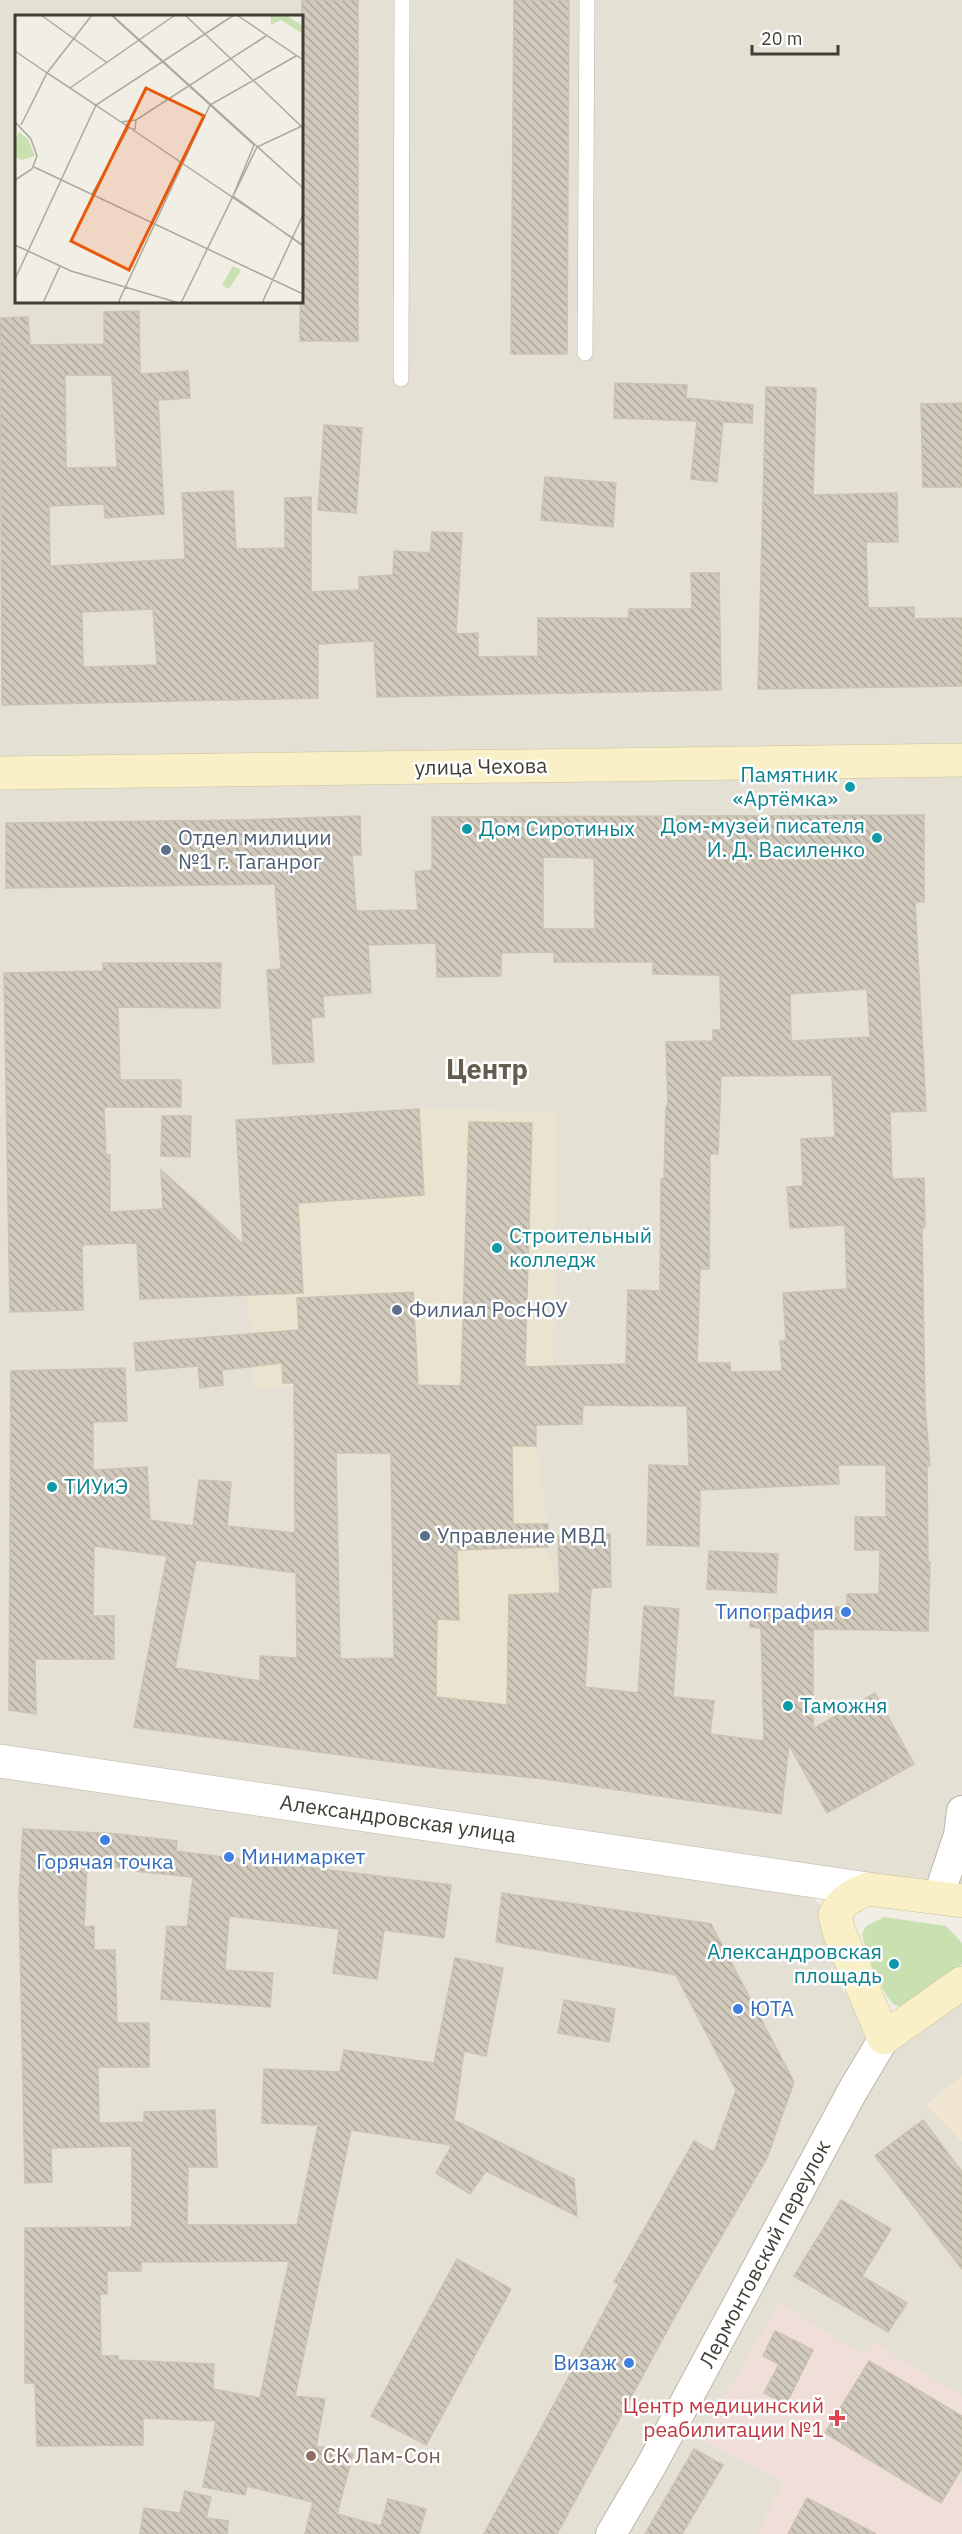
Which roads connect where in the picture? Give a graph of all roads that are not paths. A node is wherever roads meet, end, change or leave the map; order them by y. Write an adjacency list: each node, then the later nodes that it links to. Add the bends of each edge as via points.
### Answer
1 (402, 0): 4 (lane)
2 (587, 0): 3 (lane)
3 (585, 353)
4 (401, 379)
5 (962, 760): 6 (main road, улица Чехова)
6 (0, 773)
7 (0, 1761): 9 (street, Александровская улица)
8 (962, 1811): 11 (street)
9 (796, 1878): 10 (street, Александровская улица); 12 (street)
10 (868, 1889): 11 (main road); 12 (main road, via 841,1904 835,1915)
11 (950, 1899)
12 (839, 1932): 14 (main road)
13 (962, 1983): 14 (main road)
14 (884, 2038): 15 (street, Лермонтовский переулок)
15 (611, 2534)

